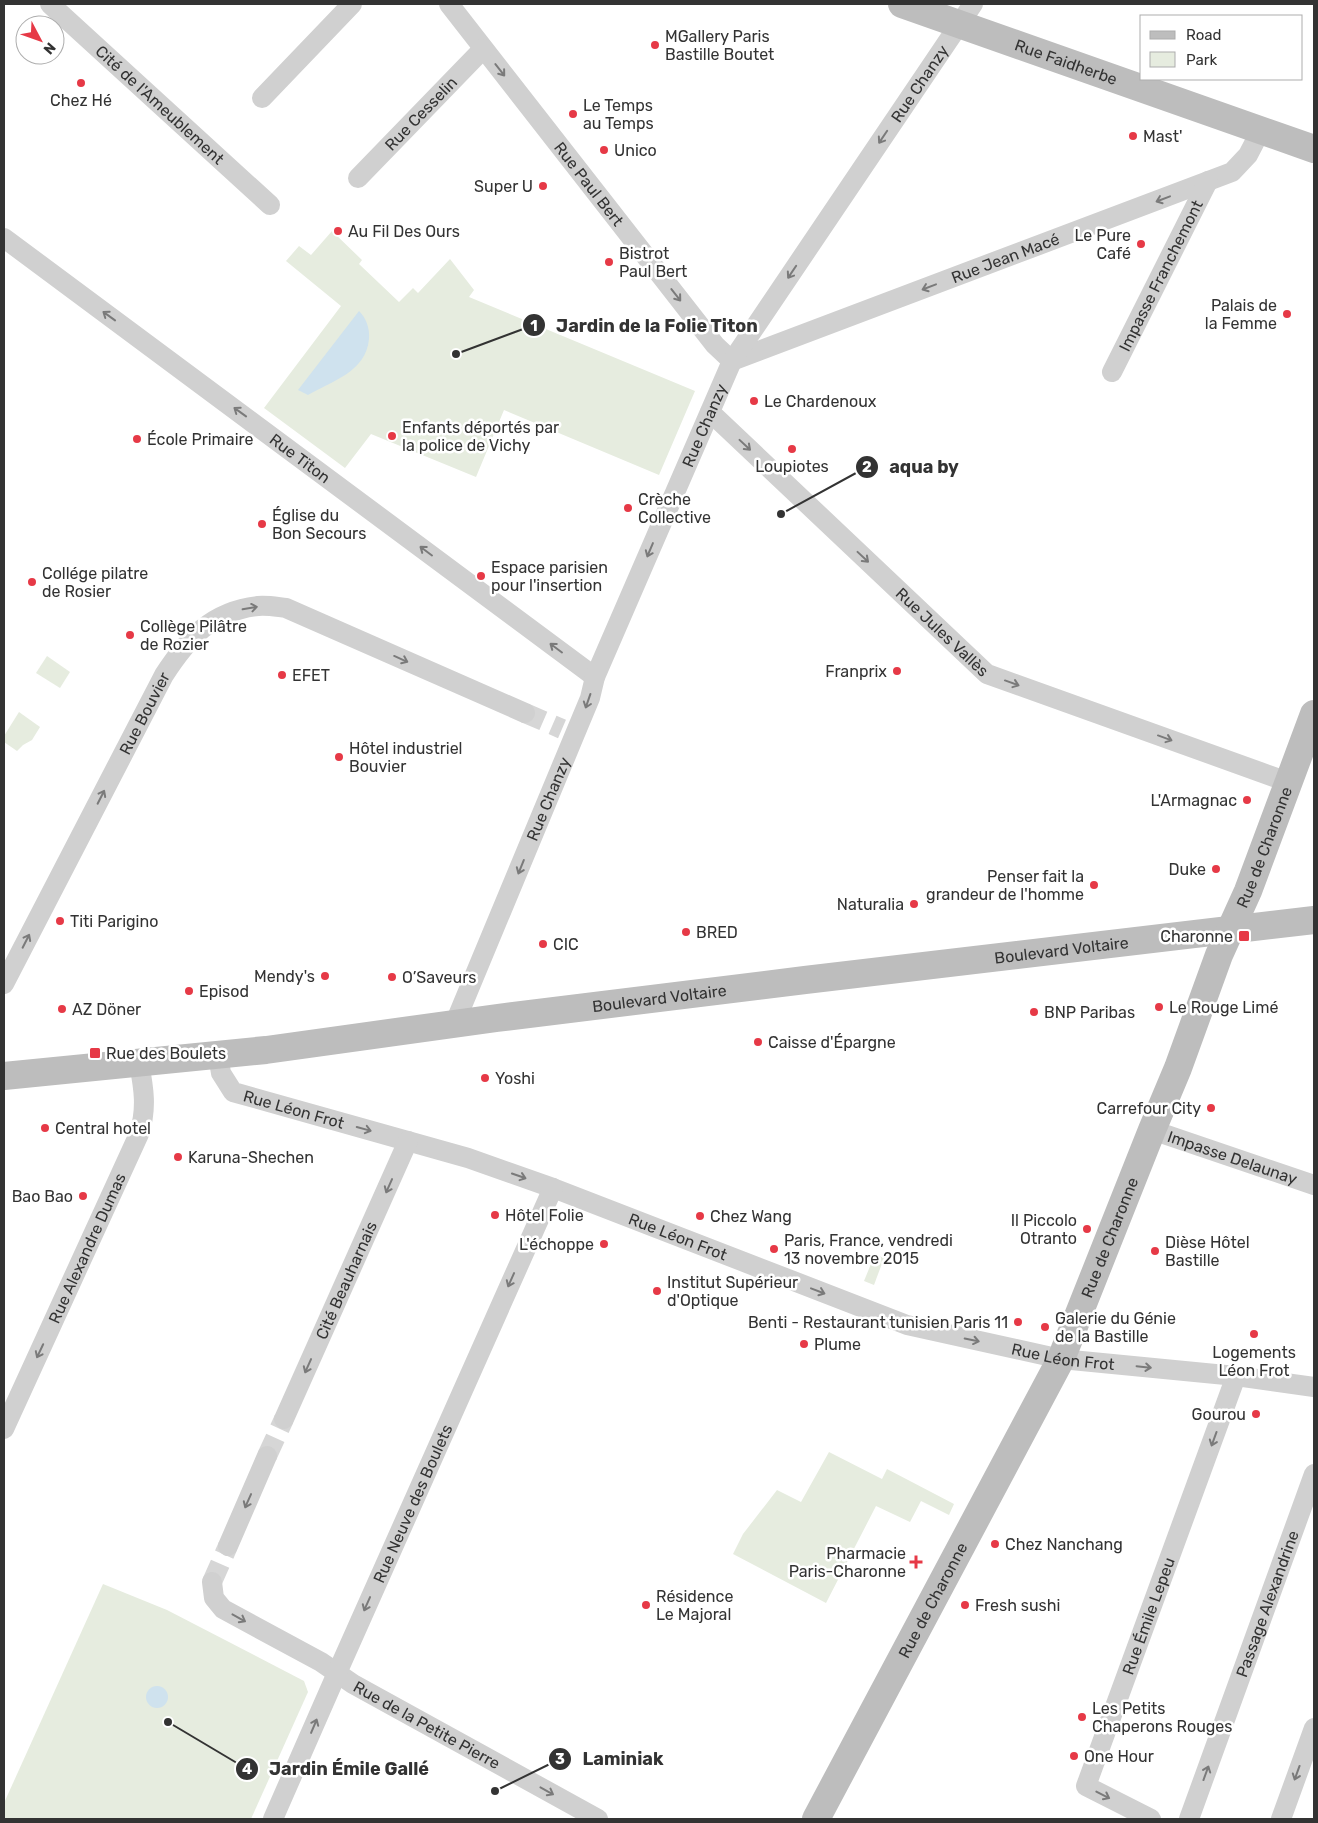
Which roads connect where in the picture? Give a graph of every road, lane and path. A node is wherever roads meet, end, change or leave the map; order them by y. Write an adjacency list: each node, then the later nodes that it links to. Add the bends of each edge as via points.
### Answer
1 (50, 4): 12 (street, Cité de l'Ameublement)
2 (352, 4): 7 (street)
3 (449, 4): 6 (street, Rue Paul Bert)
4 (902, 4): 5 (street, Rue Faidherbe)
5 (966, 14): 8 (street, Rue Faidherbe); 14 (street, Rue Chanzy, one-way to 14)
6 (484, 49): 10 (street, Rue Cesselin); 14 (street, Rue Paul Bert, one-way to 14, via 715,344)
7 (262, 98)
8 (1261, 130): 9 (street, Rue Faidherbe); 11 (street, Rue Jean Macé, via 1248,155 1232,172)
9 (1314, 149)
10 (358, 178)
11 (1208, 181): 14 (street, Rue Jean Macé, one-way to 14); 15 (street, Impasse Franchemont)
12 (270, 205)
13 (4, 238): 17 (street, Rue Titon, one-way to 13)
14 (732, 361): 16 (street, Rue Chanzy)
15 (1112, 372)
16 (710, 412): 17 (street, Rue Chanzy, one-way to 17); 20 (street, Rue Jules Vallès, one-way to 20, via 987,674)
17 (595, 677): 24 (street, Rue Chanzy, one-way to 24, via 590,698 569,732)
18 (525, 713): 23 (street, Rue Bouvier, one-way to 18, via 164,675 178,652 213,620 236,610 260,606 286,608)
19 (1314, 714): 20 (street, Rue de Charonne)
20 (1288, 782): 22 (street, Rue de Charonne)
21 (1314, 920): 22 (street, Boulevard Voltaire)
22 (1231, 930): 24 (street, Boulevard Voltaire); 28 (street, Rue de Charonne)
23 (4, 984)
24 (454, 1025): 25 (street, Boulevard Voltaire)
25 (218, 1055): 26 (street, Boulevard Voltaire); 29 (street, Rue Léon Frot, one-way to 29, via 221,1073 233,1092)
26 (139, 1063): 27 (street, Boulevard Voltaire); 36 (street, Rue Alexandre Dumas, one-way to 36, via 144,1118 139,1134)
27 (4, 1072)
28 (1152, 1130): 30 (street, Impasse Delaunay); 32 (street, Rue de Charonne)
29 (408, 1141): 31 (street, Rue Léon Frot, one-way to 31); 35 (street, Cité Beauharnais, one-way to 35)
30 (1314, 1185)
31 (553, 1188): 32 (street, Rue Léon Frot, one-way to 32, via 907,1325); 41 (street, Rue Neuve des Boulets, one-way to 41)
32 (1061, 1359): 33 (street, Rue Léon Frot, one-way to 33); 45 (street, Rue de Charonne)
33 (1236, 1376): 34 (street, Rue Léon Frot); 46 (street, Rue Émile Lepeu, one-way to 46, via 1086,1786)
34 (1314, 1387)
35 (284, 1418)
36 (4, 1429)
37 (267, 1456): 39 (street, one-way to 39)
38 (1314, 1474): 47 (street, Passage Alexandrine, one-way to 38)
39 (228, 1546)
40 (212, 1582): 41 (street, one-way to 41, via 214,1598 222,1609)
41 (336, 1673): 43 (street, Rue Neuve des Boulets, one-way to 41); 44 (street, Rue de la Petite Pierre, one-way to 44)
42 (1314, 1728): 48 (street, one-way to 48)
43 (273, 1819)
44 (598, 1819)
45 (816, 1819)
46 (1151, 1819)
47 (1189, 1819)
48 (1281, 1819)

